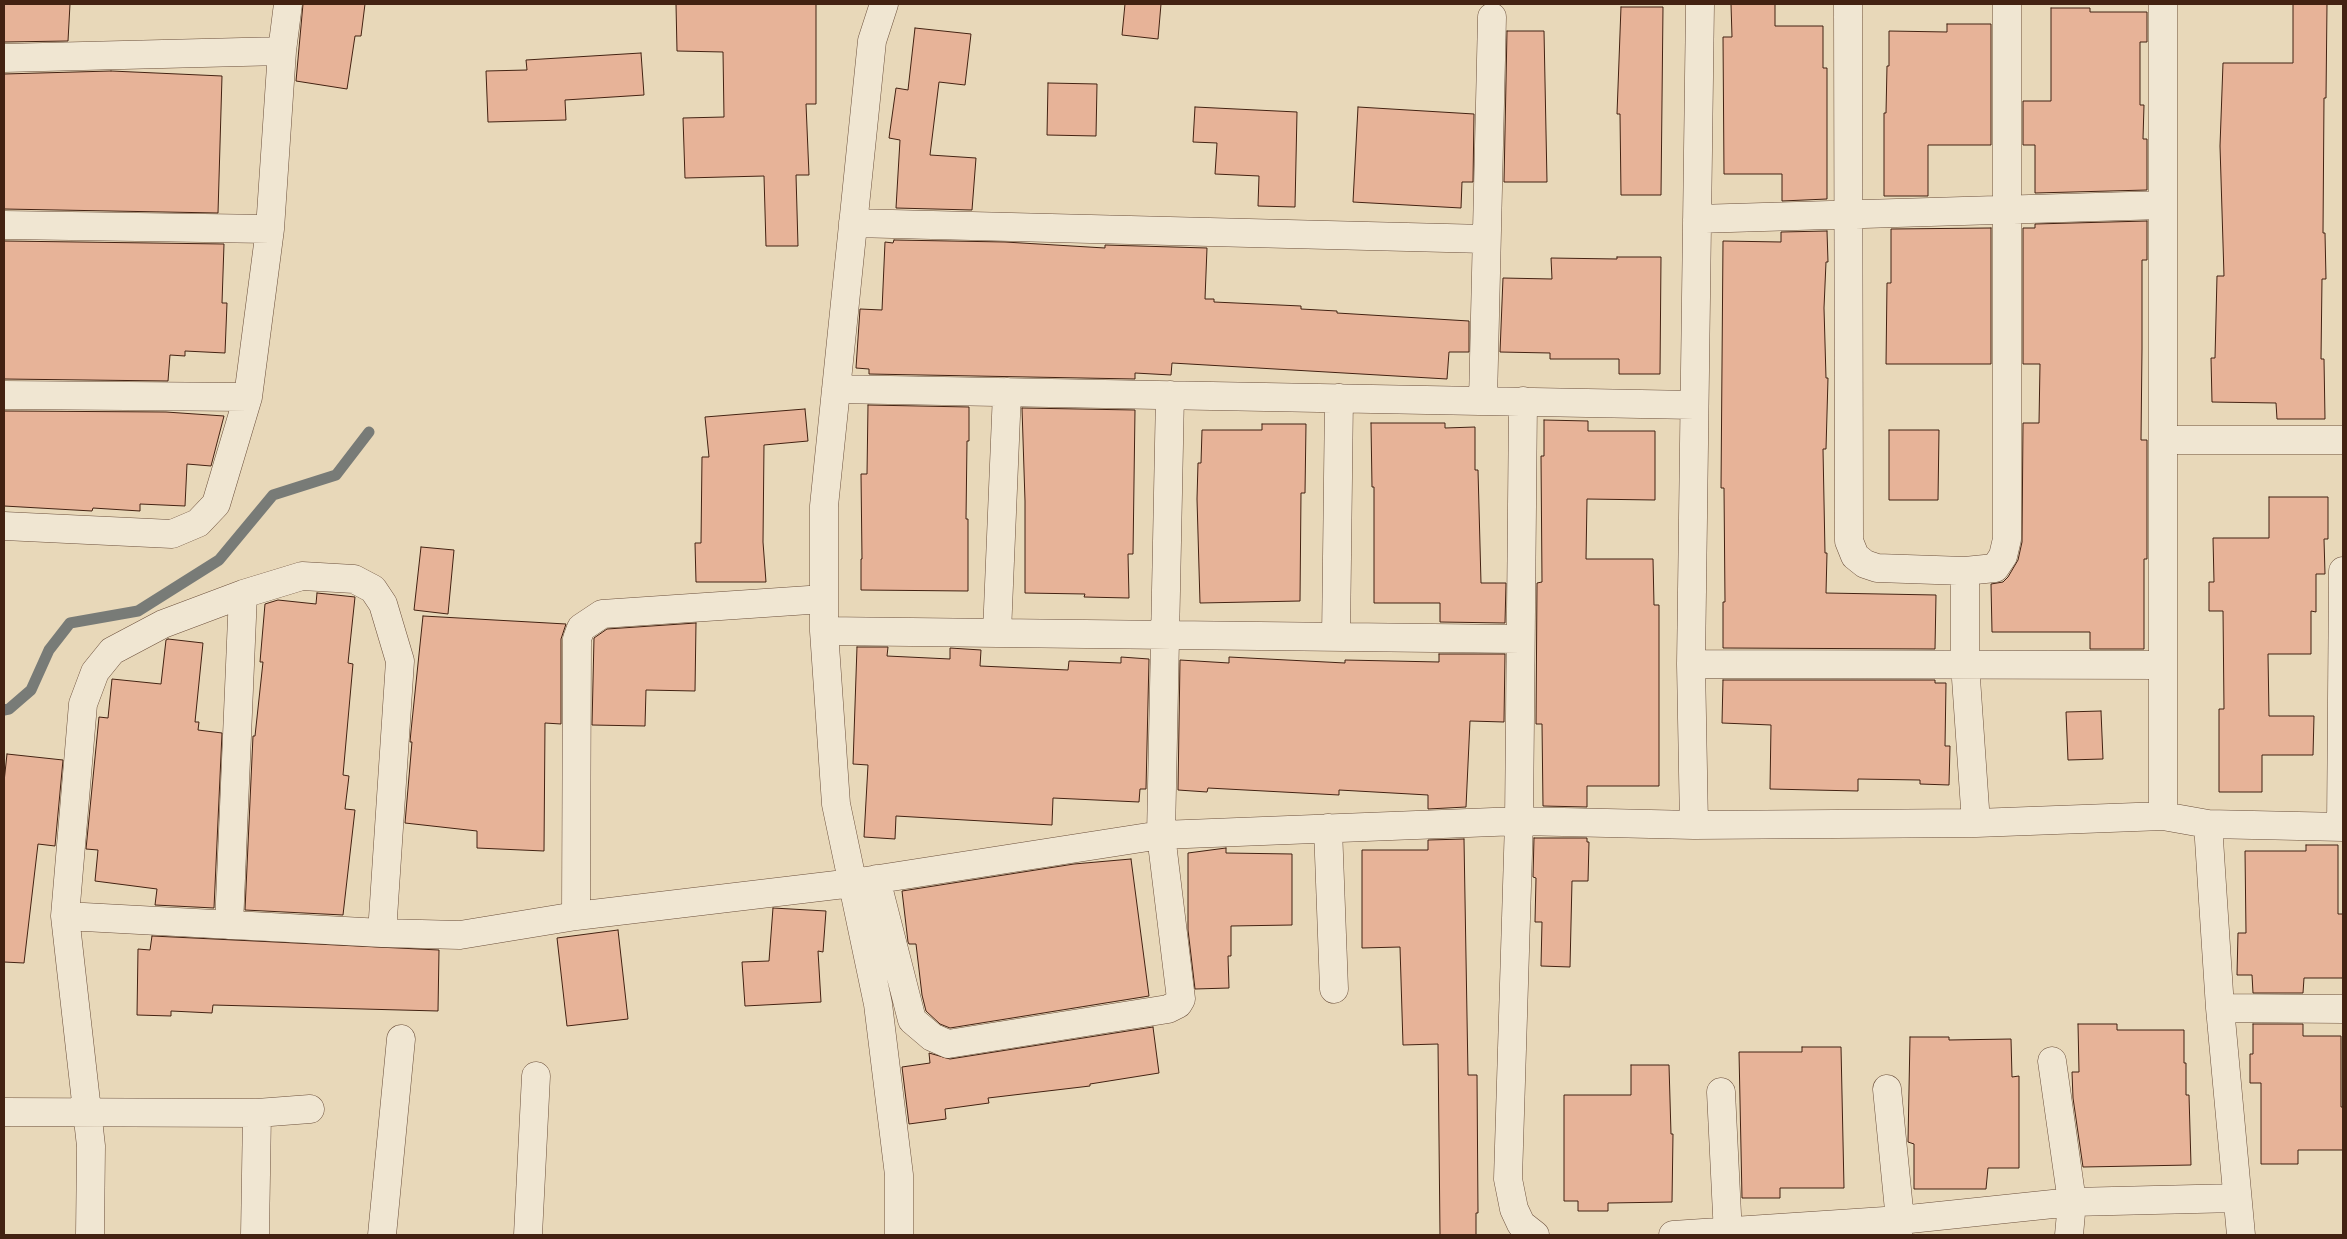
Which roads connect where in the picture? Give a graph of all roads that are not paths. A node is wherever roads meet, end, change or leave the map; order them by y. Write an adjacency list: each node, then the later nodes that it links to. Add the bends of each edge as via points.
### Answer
1 (288, 4): 8 (street)
2 (884, 4): 14 (street, via 872,41)
3 (1700, 4): 13 (street)
4 (1848, 4): 12 (street)
5 (2007, 4): 11 (street)
6 (2163, 4): 10 (street)
7 (1492, 17): 17 (street)
8 (282, 51): 9 (street); 16 (street)
9 (4, 58)
10 (2163, 205): 11 (street); 27 (street)
11 (2007, 210): 12 (street); 31 (street, via 2006,539 2003,556 1994,568)
12 (1850, 215): 13 (street); 31 (street, via 1849,541 1855,556 1877,568)
13 (1697, 219): 26 (street)
14 (853, 223): 17 (street); 18 (street)
15 (4, 225): 16 (street)
16 (270, 229): 22 (street)
17 (1486, 239): 24 (street)
18 (836, 389): 19 (street); 33 (street, via 824,506)
19 (1007, 392): 21 (street); 35 (street)
20 (4, 395): 22 (street)
21 (1170, 395): 23 (street); 36 (street)
22 (248, 397): 29 (street, via 216,504 198,523 172,534)
23 (1339, 398): 24 (street); 37 (street)
24 (1483, 401): 25 (street)
25 (1523, 401): 26 (street); 38 (street)
26 (1694, 404): 39 (street)
27 (2163, 440): 28 (street); 41 (street)
28 (2343, 440)
29 (4, 526)
30 (2343, 570): 47 (street)
31 (1965, 572): 40 (street)
32 (243, 594): 51 (street, via 163,624 112,651 95,672 83,704); 53 (street); 54 (street, via 302,576 354,579 374,589 383,604 400,661)
33 (824, 599): 34 (street); 52 (street, via 602,614 582,628 577,639)
34 (824, 632): 35 (street); 50 (street, via 836,804)
35 (998, 633): 36 (street)
36 (1166, 635): 37 (street); 49 (street)
37 (1336, 637): 38 (street)
38 (1520, 639): 43 (street)
39 (1691, 664): 40 (street); 46 (street)
40 (1965, 664): 41 (street); 44 (street)
41 (2163, 665): 42 (street)
42 (2163, 816): 44 (street); 45 (street)
43 (1519, 821): 46 (street); 48 (street); 76 (street, via 1508,1179 1514,1209 1521,1224)
44 (1976, 823): 46 (street)
45 (2208, 824): 47 (street); 56 (street)
46 (1694, 825)
47 (2342, 827)
48 (1328, 828): 49 (street); 55 (street)
49 (1161, 835): 50 (street); 50 (street, via 1181,999 1178,1004 1168,1009 948,1044 932,1037 912,1020)
50 (864, 881): 52 (street); 75 (street, via 899,1175)
51 (65, 916): 53 (street); 65 (street)
52 (576, 916): 54 (street, via 460,935)
53 (229, 925): 54 (street)
54 (382, 933)
55 (1334, 989)
56 (2220, 1008): 57 (street); 67 (street)
57 (2343, 1009)
58 (401, 1039): 73 (street)
59 (2052, 1061): 68 (street)
60 (536, 1076): 74 (street)
61 (1887, 1089): 69 (street)
62 (1721, 1092): 70 (street)
63 (310, 1109): 66 (street)
64 (4, 1112): 65 (street)
65 (88, 1112): 66 (street); 71 (street)
66 (257, 1113): 72 (street)
67 (2238, 1198): 68 (street); 79 (street)
68 (2072, 1202): 69 (street); 78 (street)
69 (1899, 1227): 70 (street)
70 (1728, 1234): 77 (street)
71 (90, 1235)
72 (255, 1235)
73 (382, 1235)
74 (528, 1235)
75 (899, 1235)
76 (1535, 1235)
77 (1674, 1235)
78 (2069, 1235)
79 (2241, 1235)

